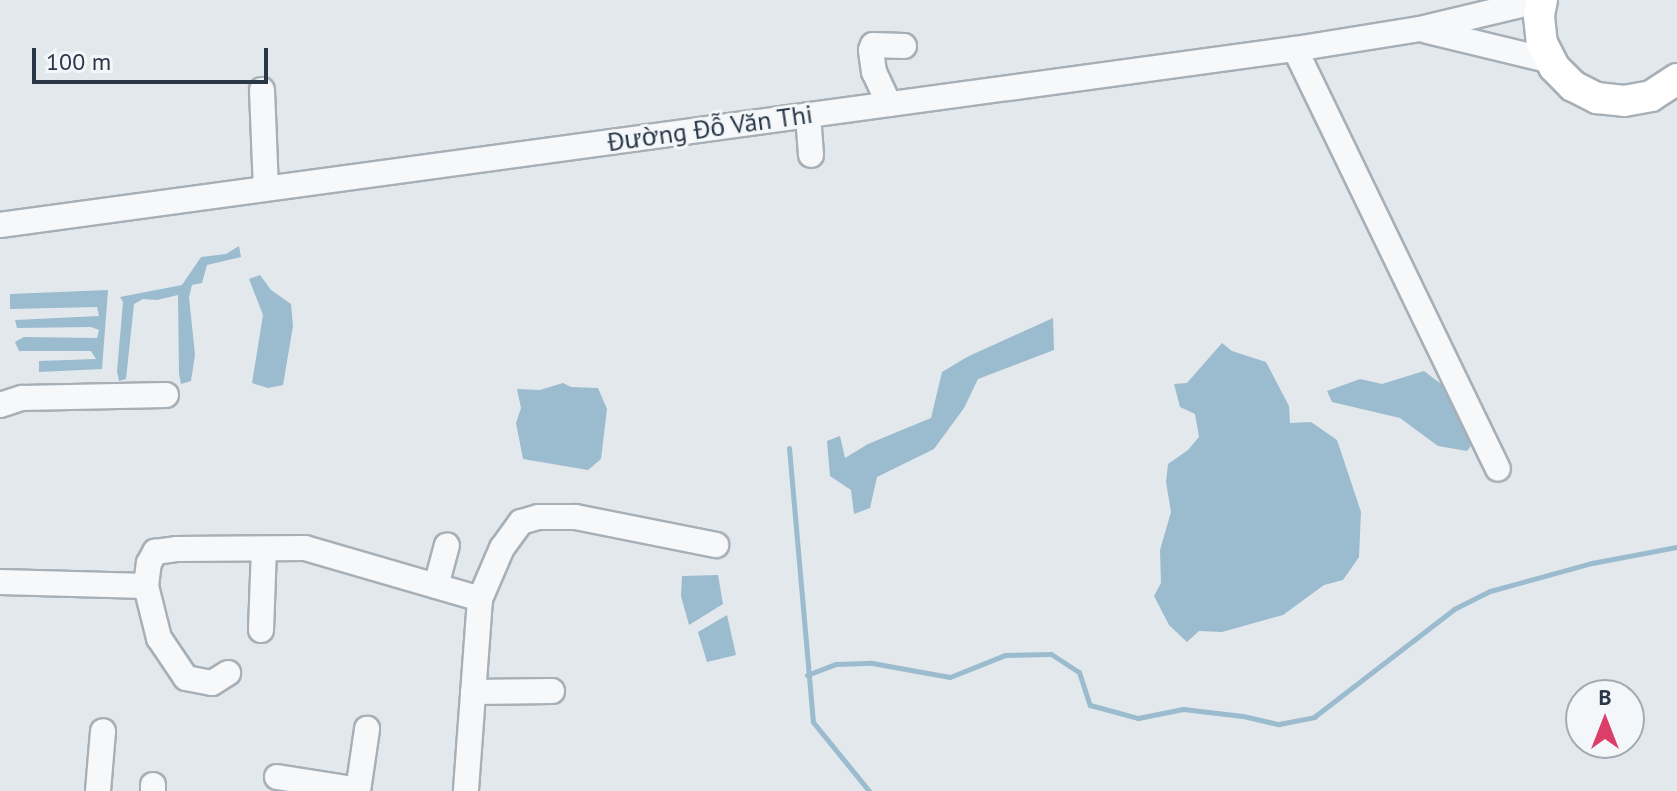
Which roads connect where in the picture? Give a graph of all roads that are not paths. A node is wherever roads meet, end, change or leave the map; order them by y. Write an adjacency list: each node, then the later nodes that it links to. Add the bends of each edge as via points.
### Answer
1 (1542, 0): 2 (street, Đường Đỗ Văn Thi); 5 (main road, via 1542,43)
2 (1420, 29): 4 (street, Đường Đỗ Văn Thi); 5 (street, Đường Đỗ Văn Thi)
3 (904, 46): 8 (street, via 873,45 871,50 874,72)
4 (1295, 49): 8 (street, Đường Đỗ Văn Thi); 15 (street)
5 (1551, 61): 6 (main road, via 1573,86 1597,98 1651,96)
6 (1677, 79)
7 (262, 90): 11 (street)
8 (889, 104): 9 (street, Đường Đỗ Văn Thi)
9 (808, 115): 10 (street); 11 (street, Đường Đỗ Văn Thi)
10 (811, 155)
11 (266, 188): 12 (street, Đường Đỗ Văn Thi)
12 (0, 225)
13 (166, 395): 14 (street, via 66,395)
14 (0, 405)
15 (1498, 468)
16 (447, 545): 21 (street)
17 (716, 545): 22 (street, via 576,517 538,517 521,522 502,548)
18 (264, 549): 20 (street, via 155,552); 21 (street, via 305,548); 23 (street)
19 (0, 582): 20 (street)
20 (146, 586): 24 (street, via 159,638 186,678 212,683)
21 (436, 586): 22 (street)
22 (480, 599): 26 (street)
23 (261, 630)
24 (228, 673)
25 (552, 691): 26 (street)
26 (473, 692): 32 (street)
27 (367, 729): 30 (street)
28 (103, 731): 31 (street)
29 (277, 777): 30 (street)
30 (358, 790)
31 (98, 791)
32 (466, 791)

